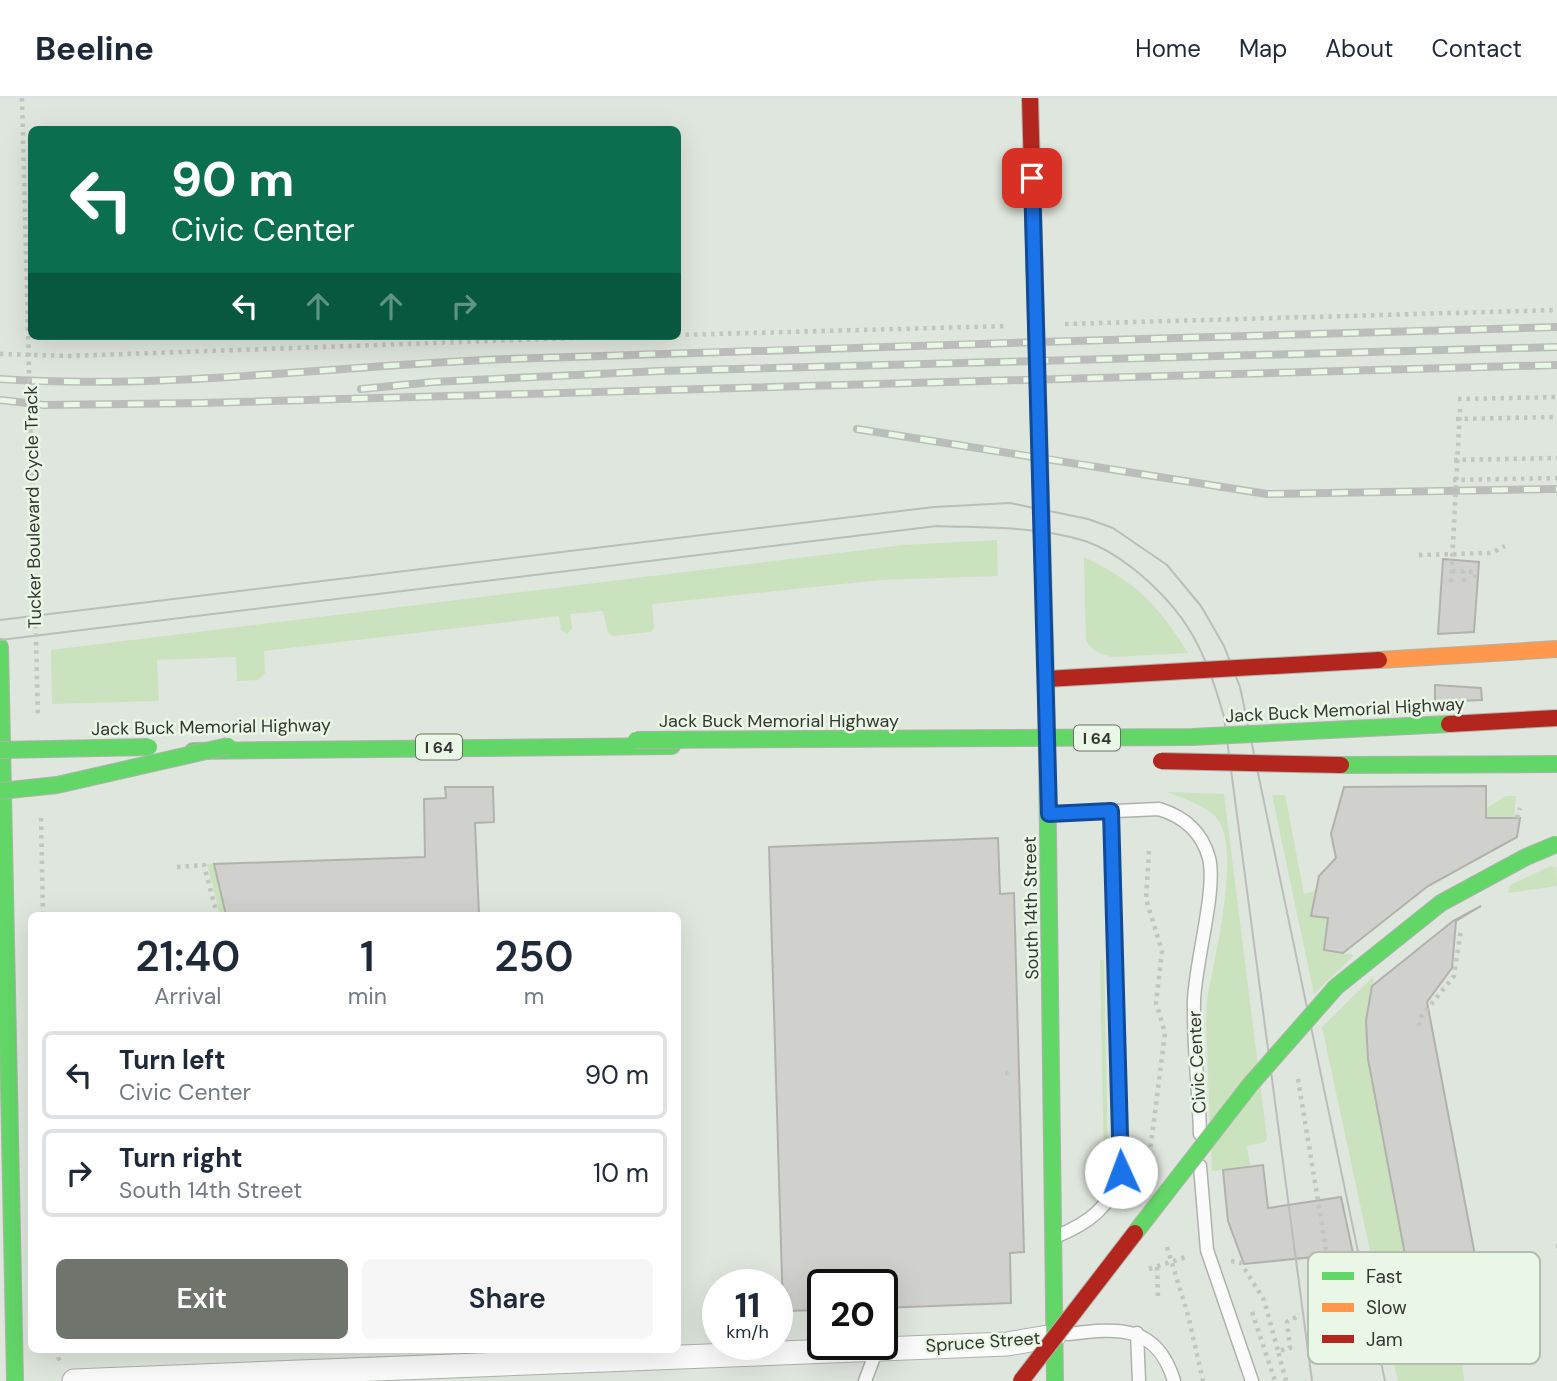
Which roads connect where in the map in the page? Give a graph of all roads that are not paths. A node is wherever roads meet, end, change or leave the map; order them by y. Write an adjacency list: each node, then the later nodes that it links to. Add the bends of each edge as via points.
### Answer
1 (1030, 98): 4 (main road, South 14th Street, bridge)
2 (0, 647): 25 (main road, bridge)
3 (1557, 649): 4 (main road, bridge)
4 (1046, 679): 17 (main road, South 14th Street)
5 (1557, 718): 6 (main road, Jack Buck Memorial Highway / I 64, bridge, via 1192,737)
6 (228, 746): 7 (main road, Jack Buck Memorial Highway / I 64, bridge); 15 (main road, bridge, via 57,785)
7 (0, 752): 8 (main road, Jack Buck Memorial Highway / I 64, bridge)
8 (93, 753): 9 (main road, Jack Buck Memorial Highway / I 64, bridge, via 636,745); 14 (main road)
9 (1001, 755)
10 (1026, 756): 11 (main road, I 64)
11 (1065, 758)
12 (1144, 761): 13 (main road, bridge)
13 (1557, 764)
14 (0, 778)
15 (0, 791)
16 (1111, 811): 17 (lane, Civic Center); 19 (lane, via 1121,1172 1101,1211 1085,1225); 32 (lane, Civic Center, via 1159,809 1175,814 1200,835 1210,862 1194,999 1203,1229)
17 (1049, 814): 19 (main road, South 14th Street)
18 (1557, 844): 28 (main road, bridge, via 1441,903 1364,961 1328,995 1250,1085)
19 (1054, 1238): 21 (main road, South 14th Street)
20 (1137, 1333): 21 (lane, via 1091,1331); 30 (lane); 31 (lane, via 1160,1352)
21 (1054, 1336): 22 (street, Spruce Street, via 1007,1344); 29 (main road, South 14th Street)
22 (898, 1348)
23 (807, 1352): 26 (street, Spruce Street)
24 (873, 1360): 27 (lane)
25 (15, 1381)
26 (74, 1381)
27 (865, 1381)
28 (1021, 1381)
29 (1055, 1381)
30 (1139, 1381)
31 (1174, 1381)
32 (1252, 1381)

